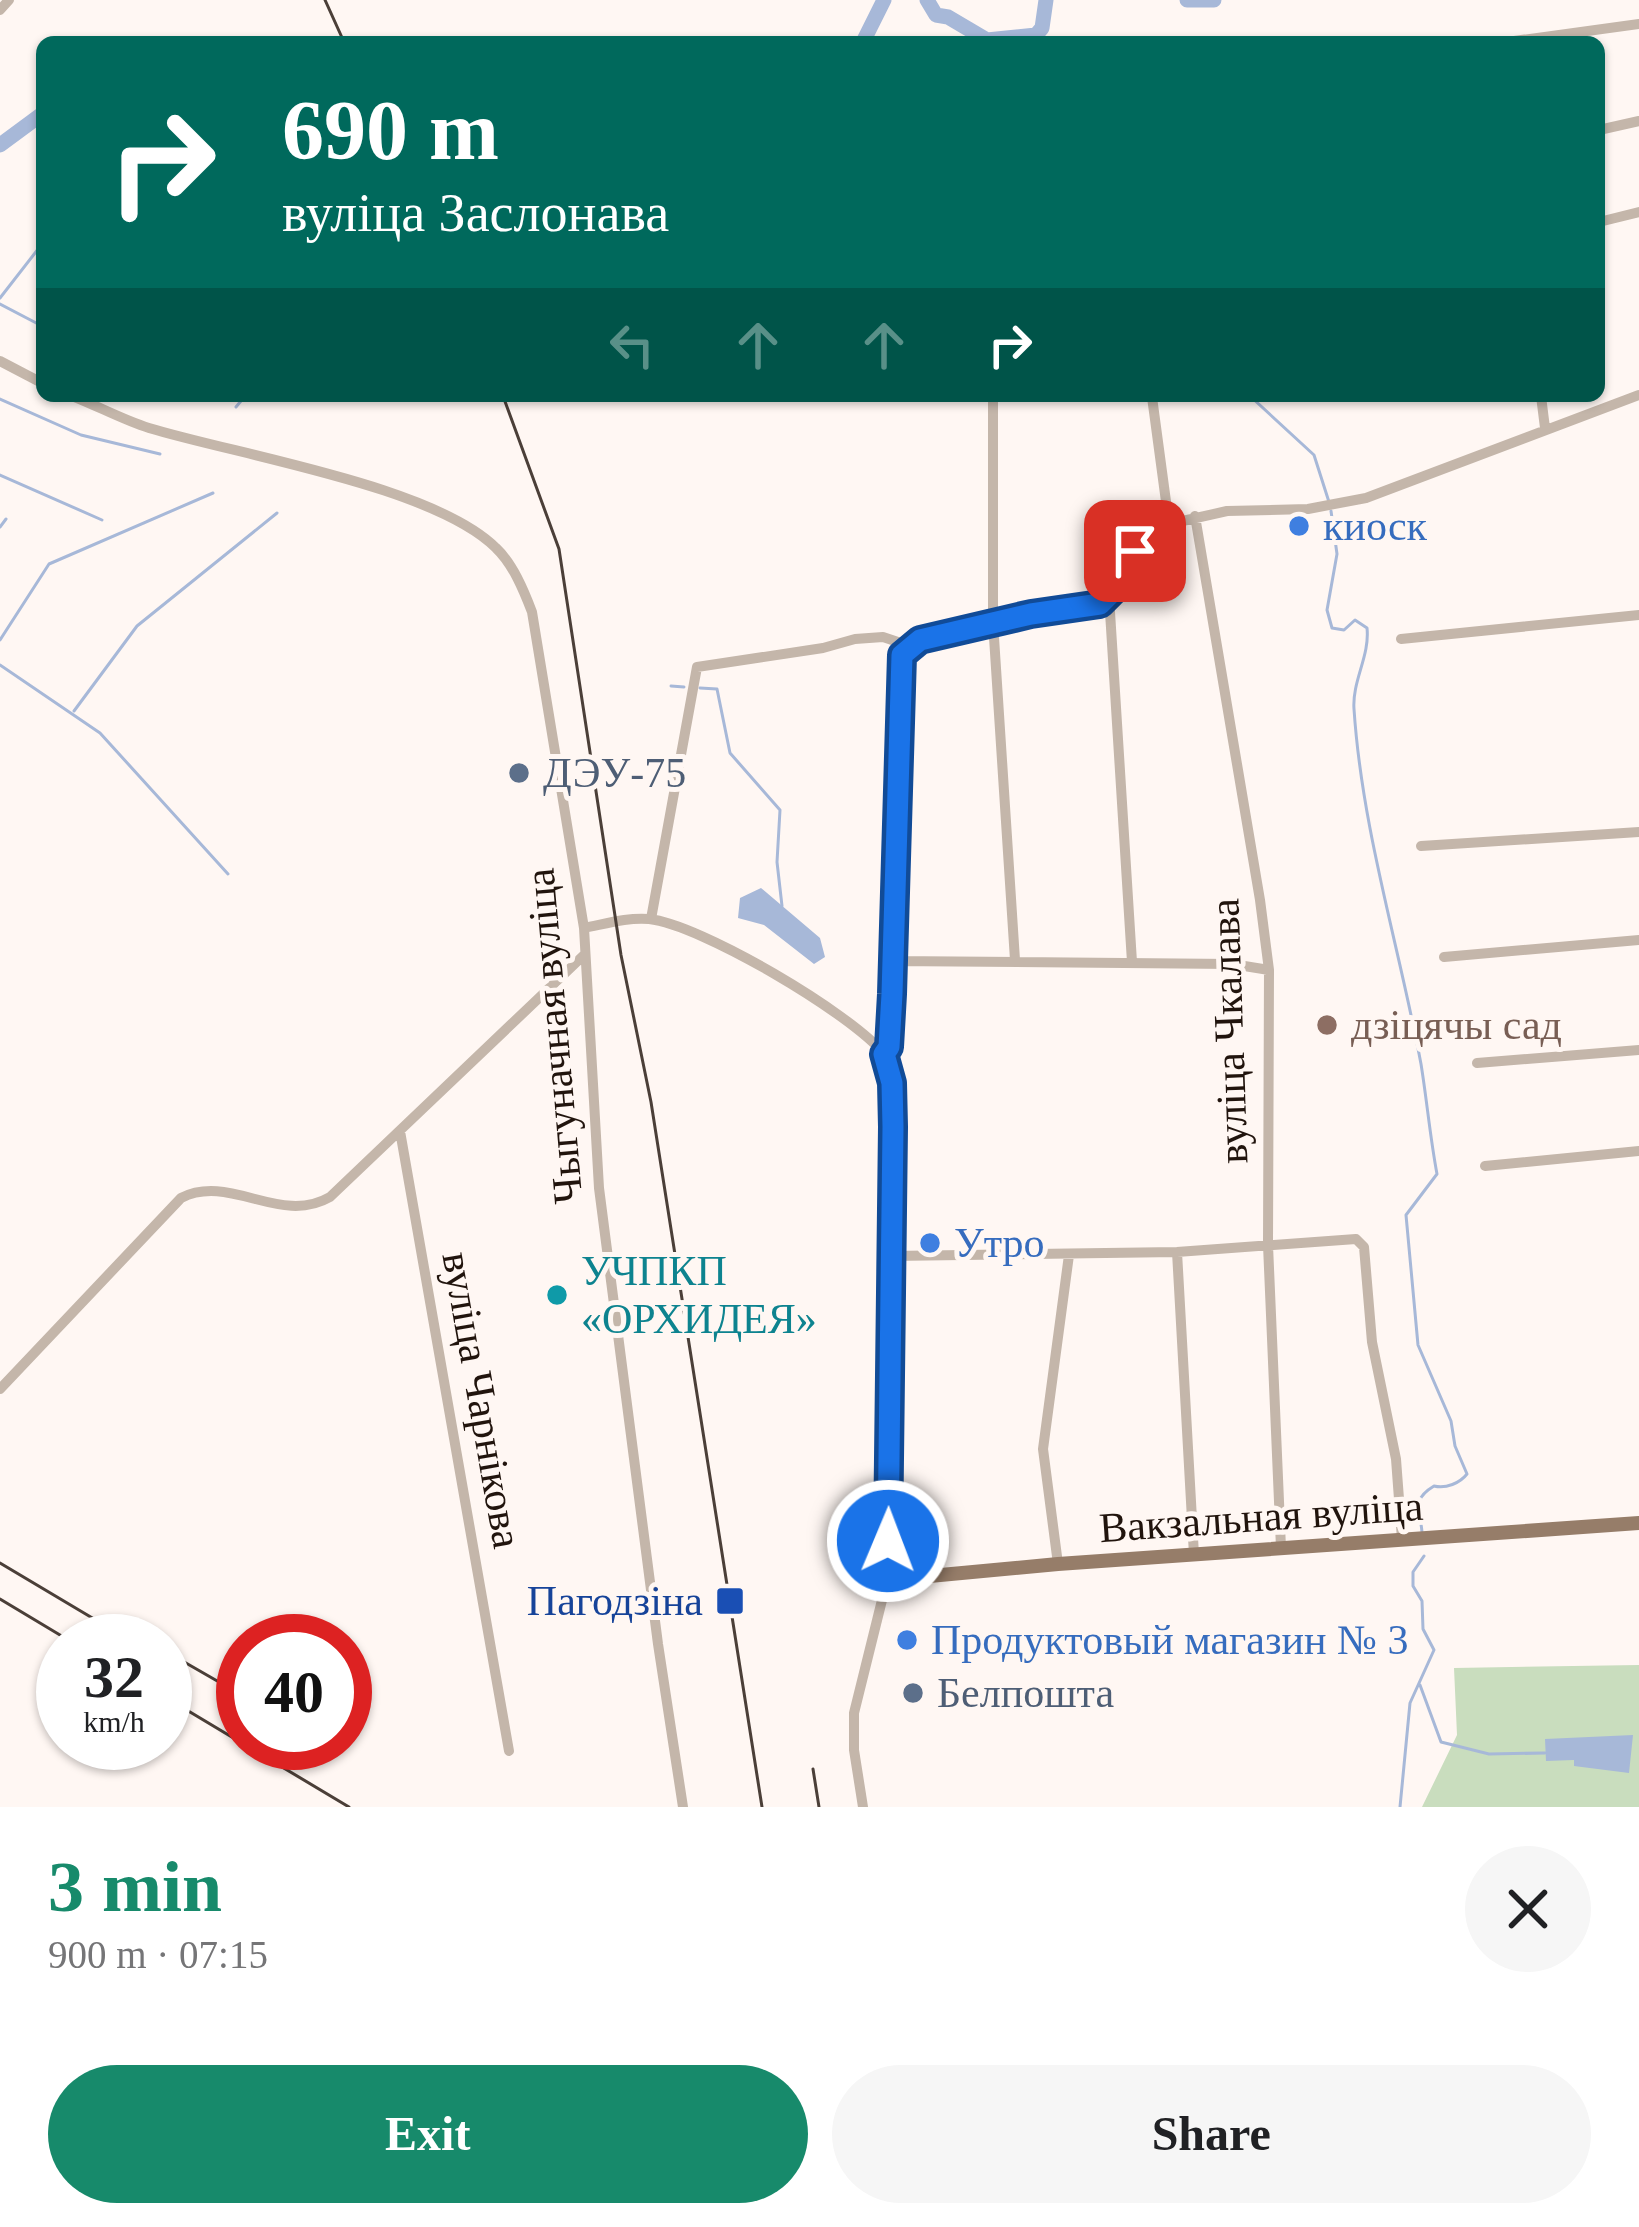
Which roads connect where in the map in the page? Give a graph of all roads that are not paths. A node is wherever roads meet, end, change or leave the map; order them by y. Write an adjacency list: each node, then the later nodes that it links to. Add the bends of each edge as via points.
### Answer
1 (9, 0): 2 (street)
2 (0, 10)
3 (1639, 23): 4 (street)
4 (1549, 36)
5 (1639, 122): 6 (street)
6 (1605, 129)
7 (1639, 212): 8 (street)
8 (1605, 220)
9 (0, 361): 10 (street)
10 (36, 380)
11 (1639, 395): 16 (street)
12 (86, 402): 27 (street, Чыгуначная вуліца, via 143,427 394,495 470,527 499,550 532,612)
13 (993, 402): 21 (street)
14 (1153, 402): 18 (street)
15 (1542, 402): 16 (street)
16 (1545, 428): 17 (street, via 1366,499)
17 (1195, 516): 18 (street); 34 (street, вуліца Чкалава)
18 (1165, 526): 19 (street, via 1135,551)
19 (1108, 596): 21 (street, via 1086,608); 33 (street)
20 (1639, 615): 22 (street)
21 (993, 622): 23 (street); 31 (street)
22 (1401, 640)
23 (910, 646): 26 (street, via 855,639 697,667); 32 (street, via 899,668)
24 (1639, 832): 25 (street)
25 (1421, 846)
26 (651, 919): 27 (street); 36 (street, via 784,980 843,1015)
27 (584, 928): 29 (street, Чыгуначная вуліца)
28 (1639, 940): 30 (street)
29 (584, 956): 38 (street); 53 (street, Чыгуначная вуліца, via 605,1234)
30 (1444, 957)
31 (1015, 960): 32 (street); 33 (street)
32 (892, 961): 36 (street)
33 (1132, 962): 34 (street)
34 (1269, 970): 41 (street, вуліца Чкалава)
35 (1639, 1050): 37 (street)
36 (884, 1054): 44 (street, via 892,1083)
37 (1477, 1063)
38 (400, 1131): 45 (street, via 318,1204 285,1208 212,1189 181,1198); 52 (street, вуліца Чарнікова)
39 (1639, 1151): 40 (street)
40 (1485, 1166)
41 (1268, 1246): 42 (street); 47 (street, via 1356,1239 1364,1247); 48 (street, вуліца Чкалава)
42 (1178, 1252): 43 (street); 49 (street)
43 (1069, 1255): 44 (street); 50 (street, via 1043,1449)
44 (891, 1256): 51 (street)
45 (0, 1389)
46 (1639, 1523): 47 (main road, Вакзальная вуліца)
47 (1402, 1539): 48 (main road, Вакзальная вуліца)
48 (1281, 1548): 49 (main road, Вакзальная вуліца)
49 (1194, 1556): 50 (main road, Вакзальная вуліца)
50 (1058, 1564): 51 (main road, Вакзальная вуліца)
51 (887, 1580): 54 (street, via 854,1713)
52 (509, 1751)
53 (683, 1807)
54 (863, 1807)

